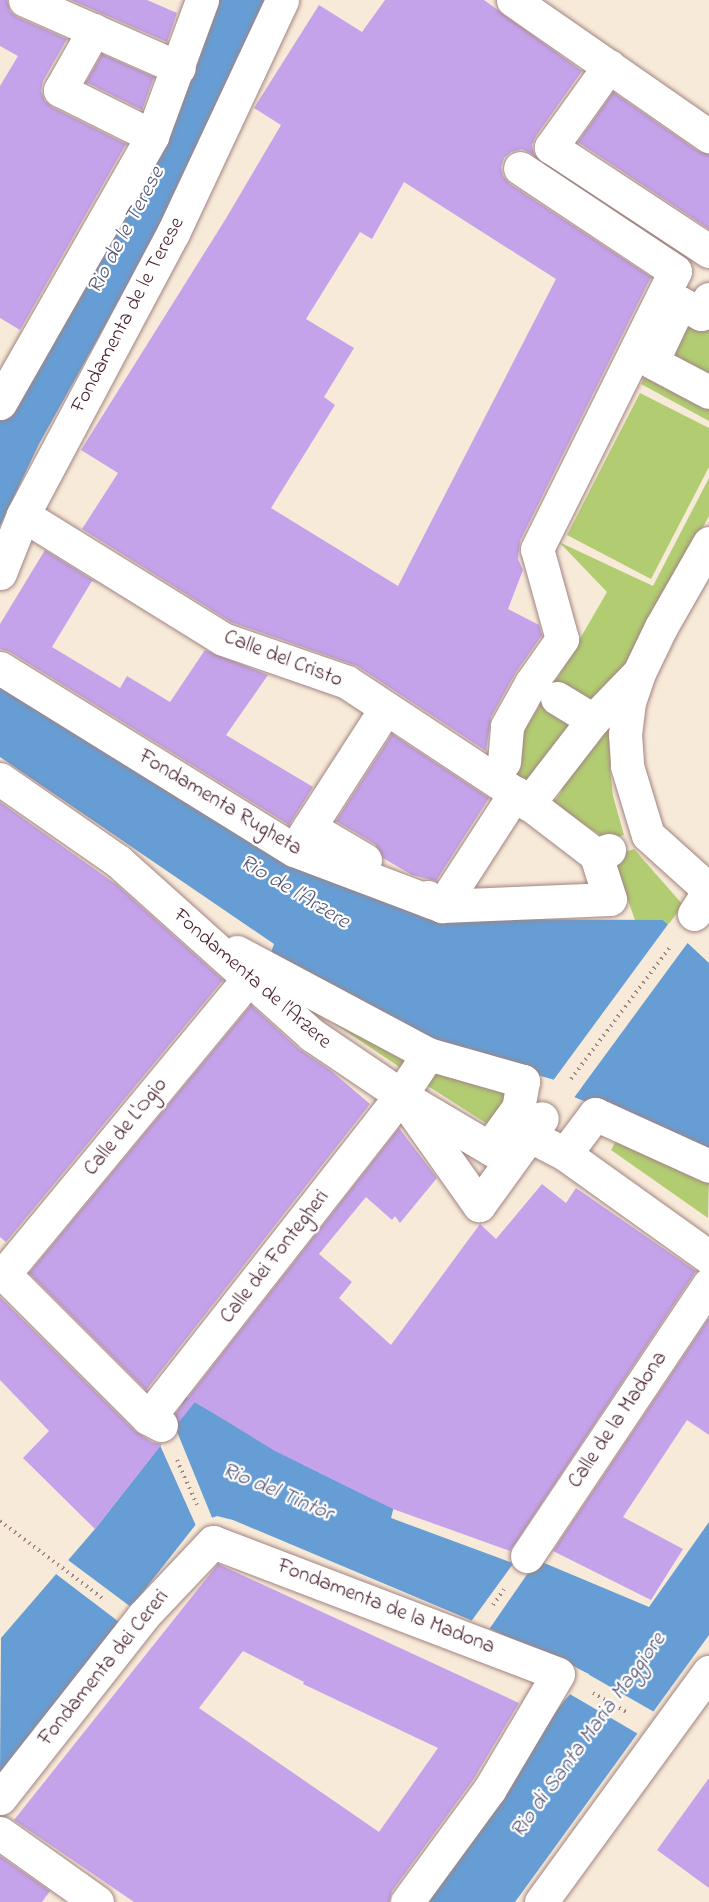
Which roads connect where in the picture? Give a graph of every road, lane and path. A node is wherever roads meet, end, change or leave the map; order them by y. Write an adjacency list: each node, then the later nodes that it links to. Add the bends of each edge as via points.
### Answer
1 (25, 0): 6 (street)
2 (202, 0): 9 (street)
3 (282, 0): 7 (street, Fondamenta de le Terese)
4 (299, 0): 7 (street, Fondamenta de le Terese)
5 (513, 0): 8 (street)
6 (94, 30): 9 (street); 10 (street, via 60,90)
7 (255, 57): 19 (street, Fondamenta de le Terese, via 173,232)
8 (609, 66): 11 (street); 13 (street, via 551,147)
9 (179, 68): 10 (street)
10 (152, 136): 18 (street)
11 (709, 136)
12 (519, 168): 13 (street)
13 (603, 205): 14 (street); 16 (street, via 675,271)
14 (709, 251)
15 (709, 300): 16 (street, via 701,314 680,303)
16 (661, 326): 17 (street, via 652,362); 24 (street, via 537,549 562,639)
17 (709, 392)
18 (0, 403)
19 (23, 515): 21 (street, Fondamenta de le Terese); 25 (street, Calle del Cristo, via 224,639 347,682)
20 (709, 543): 23 (street)
21 (0, 573)
22 (0, 668): 30 (street, Fondamenta Rugheta)
23 (639, 673): 26 (street); 31 (street, via 629,702 625,734 635,797)
24 (543, 690): 26 (street); 27 (street, via 507,726)
25 (386, 708): 29 (street, Calle del Cristo); 30 (street)
26 (593, 720): 29 (street)
27 (504, 762)
28 (0, 779): 34 (street, Fondamenta de l'Arzere, via 118,861 196,930)
29 (522, 798): 31 (street, Calle del Cristo); 33 (street)
30 (302, 839): 33 (street, Fondamenta Rugheta)
31 (620, 845): 32 (street, Calle del Cristo); 33 (street, Fondamenta Rugheta, via 610,898)
32 (704, 898): 39 (path)
33 (442, 906)
34 (252, 971): 35 (street); 36 (street, Fondamenta de l'Arzere); 44 (street, Calle de L'Ogio, via 4,1274 90,1359)
35 (334, 1004): 36 (street); 37 (street)
36 (312, 1035): 38 (street, Fondamenta de l'Arzere)
37 (428, 1054): 38 (street, Calle dei Fontegheri); 39 (street, via 523,1081)
38 (401, 1095): 39 (street); 39 (street, Fondamenta de l'Arzere, via 479,1205); 44 (street, Calle dei Fontegheri)
39 (514, 1132): 40 (street); 42 (street)
40 (572, 1159): 41 (street, via 595,1114); 42 (street)
41 (709, 1166)
42 (707, 1247)
43 (709, 1284): 47 (street, Calle de la Madona)
44 (157, 1415): 46 (path)
45 (0, 1521): 48 (path)
46 (213, 1542): 48 (street, Fondamenta dei Cereri); 49 (street, Fondamenta de la Madona)
47 (527, 1556): 49 (path)
48 (137, 1624): 53 (street, Fondamenta dei Cereri)
49 (470, 1639): 51 (street, Fondamenta de la Madona)
50 (709, 1672): 52 (street)
51 (558, 1674): 52 (path); 56 (street, via 489,1790)
52 (665, 1733): 57 (street)
53 (0, 1798)
54 (0, 1833): 55 (street)
55 (97, 1902)
56 (407, 1902)
57 (541, 1902)

